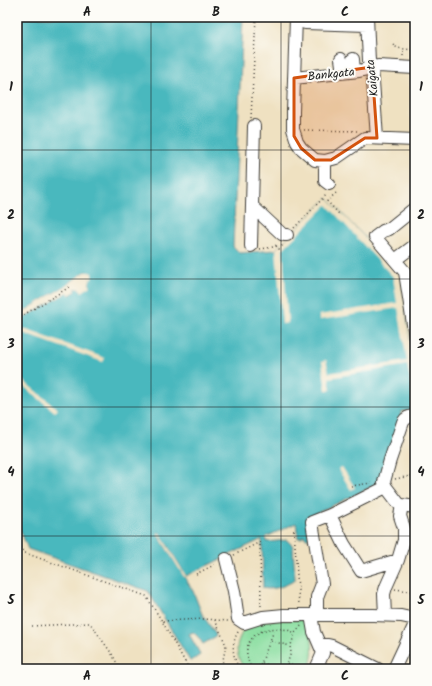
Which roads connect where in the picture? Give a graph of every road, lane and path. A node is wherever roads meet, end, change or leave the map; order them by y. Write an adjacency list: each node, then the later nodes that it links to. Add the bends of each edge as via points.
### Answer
1 (256, 17): 11 (path)
2 (300, 20): 3 (street); 10 (street)
3 (367, 21): 8 (street, Kaigata, via 369,61)
4 (393, 44): 5 (path)
5 (403, 50): 6 (path); 7 (path)
6 (412, 50)
7 (403, 56)
8 (372, 67): 9 (street, Bankgata); 10 (street, Bankgata, via 365,70 348,65); 14 (street, Kaigata)
9 (415, 68)
10 (294, 78): 16 (street, via 293,129 297,142 312,158)
11 (253, 124): 18 (street)
12 (300, 130): 13 (path)
13 (358, 131)
14 (377, 138): 15 (street); 16 (street, via 365,138 336,158)
15 (415, 140)
16 (325, 161): 17 (street)
17 (329, 188): 20 (path, via 327,201); 21 (path)
18 (252, 206): 21 (street, via 282,234); 23 (street)
19 (415, 208): 24 (street, via 383,231 377,239)
20 (340, 215)
21 (287, 235): 23 (path, via 273,247 257,249)
22 (415, 245): 24 (street)
23 (251, 246)
24 (395, 260): 25 (street)
25 (410, 272): 27 (street)
26 (71, 286): 28 (path)
27 (413, 315): 31 (street)
28 (17, 319)
29 (17, 328): 30 (path)
30 (23, 331)
31 (415, 337)
32 (415, 416): 33 (street, via 403,422 384,482)
33 (386, 487): 34 (street); 36 (street)
34 (402, 506): 35 (street); 40 (street, via 400,516 404,540)
35 (415, 507)
36 (330, 515): 40 (street, via 361,571); 44 (street, via 312,522 322,584)
37 (294, 530): 44 (path)
38 (17, 544): 49 (path, via 25,553 146,596)
39 (226, 559): 41 (path); 46 (path, via 260,542); 50 (street, via 238,619)
40 (398, 560): 42 (street)
41 (196, 574)
42 (386, 587): 43 (path); 45 (street)
43 (415, 592)
44 (309, 615): 45 (street); 46 (street); 54 (path); 56 (street)
45 (385, 615): 47 (street)
46 (261, 617): 50 (street)
47 (415, 619)
48 (215, 620): 49 (path); 50 (path); 62 (path, via 226,645)
49 (162, 621): 61 (path)
50 (244, 623): 63 (path, via 234,640 233,647)
51 (415, 624): 70 (street)
52 (32, 626): 60 (path, via 90,623)
53 (275, 628): 54 (path); 55 (path); 64 (path, via 262,631 251,639 247,652)
54 (295, 633): 57 (path)
55 (270, 641): 57 (path); 58 (path)
56 (320, 645): 68 (street, via 323,653); 69 (street, via 332,646)
57 (290, 646): 59 (path)
58 (262, 663): 65 (path); 66 (path)
59 (287, 664): 66 (path, via 286,668); 67 (path)
60 (120, 669)
61 (189, 669)
62 (219, 669)
63 (240, 669)
64 (252, 669)
65 (259, 669)
66 (280, 669)
67 (298, 669)
68 (316, 669)
69 (378, 669)
70 (394, 669)

